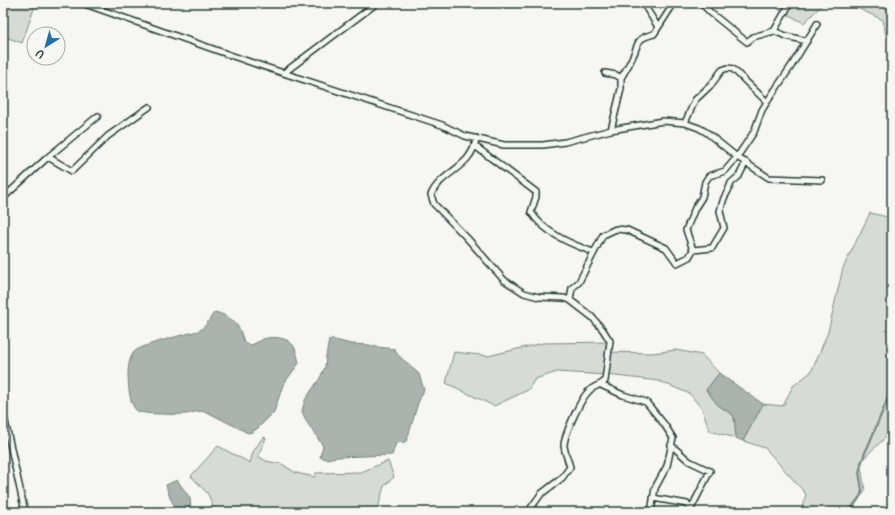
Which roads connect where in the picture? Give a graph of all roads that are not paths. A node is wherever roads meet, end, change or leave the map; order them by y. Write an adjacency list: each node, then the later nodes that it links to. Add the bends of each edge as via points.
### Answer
1 (82, 3): 11 (street)
2 (377, 3): 11 (street)
3 (643, 3): 8 (street)
4 (674, 3): 8 (street)
5 (701, 3): 9 (street, via 748,42 752,37)
6 (788, 3): 9 (street)
7 (817, 24): 10 (street)
8 (658, 27): 13 (street, via 654,34 644,37 638,43)
9 (774, 31): 10 (street)
10 (807, 41): 14 (street)
11 (285, 72): 19 (street)
12 (605, 73): 13 (street, via 616,74)
13 (622, 78): 18 (street)
14 (767, 102): 17 (street, via 733,69 728,68 722,70 695,100); 21 (street, via 754,132)
15 (149, 106): 22 (street, via 108,136 72,171)
16 (98, 116): 22 (street)
17 (684, 123): 18 (street, via 663,121); 21 (street, via 706,132)
18 (611, 130): 19 (street, via 543,145 504,145)
19 (476, 138): 20 (street)
20 (475, 146): 27 (street, via 536,192 531,212 534,218 551,232); 28 (street, via 469,158 435,186 431,195 434,204 504,280 524,293)
21 (737, 156): 23 (street); 26 (street, via 725,171 709,176 705,182 702,197 686,230)
22 (48, 157): 25 (street)
23 (746, 162): 24 (street, via 769,178); 26 (street, via 724,198 720,211 724,228 712,248)
24 (822, 180)
25 (3, 198)
26 (692, 250): 27 (street, via 689,257 677,263 666,248 627,230 616,229 603,234)
27 (593, 252): 28 (street, via 579,282 572,288)
28 (570, 300): 29 (street, via 592,317 610,341 605,381)
29 (601, 385): 31 (street, via 646,402 673,438); 35 (street, via 586,394 567,435 564,444 570,467 562,478 541,494)
30 (3, 412): 34 (street)
31 (671, 445): 32 (street, via 667,466 655,488); 33 (street, via 689,461 710,471)
32 (653, 498): 33 (street, via 687,504); 36 (street)
33 (691, 510)
34 (24, 512)
35 (528, 512)
36 (651, 512)

